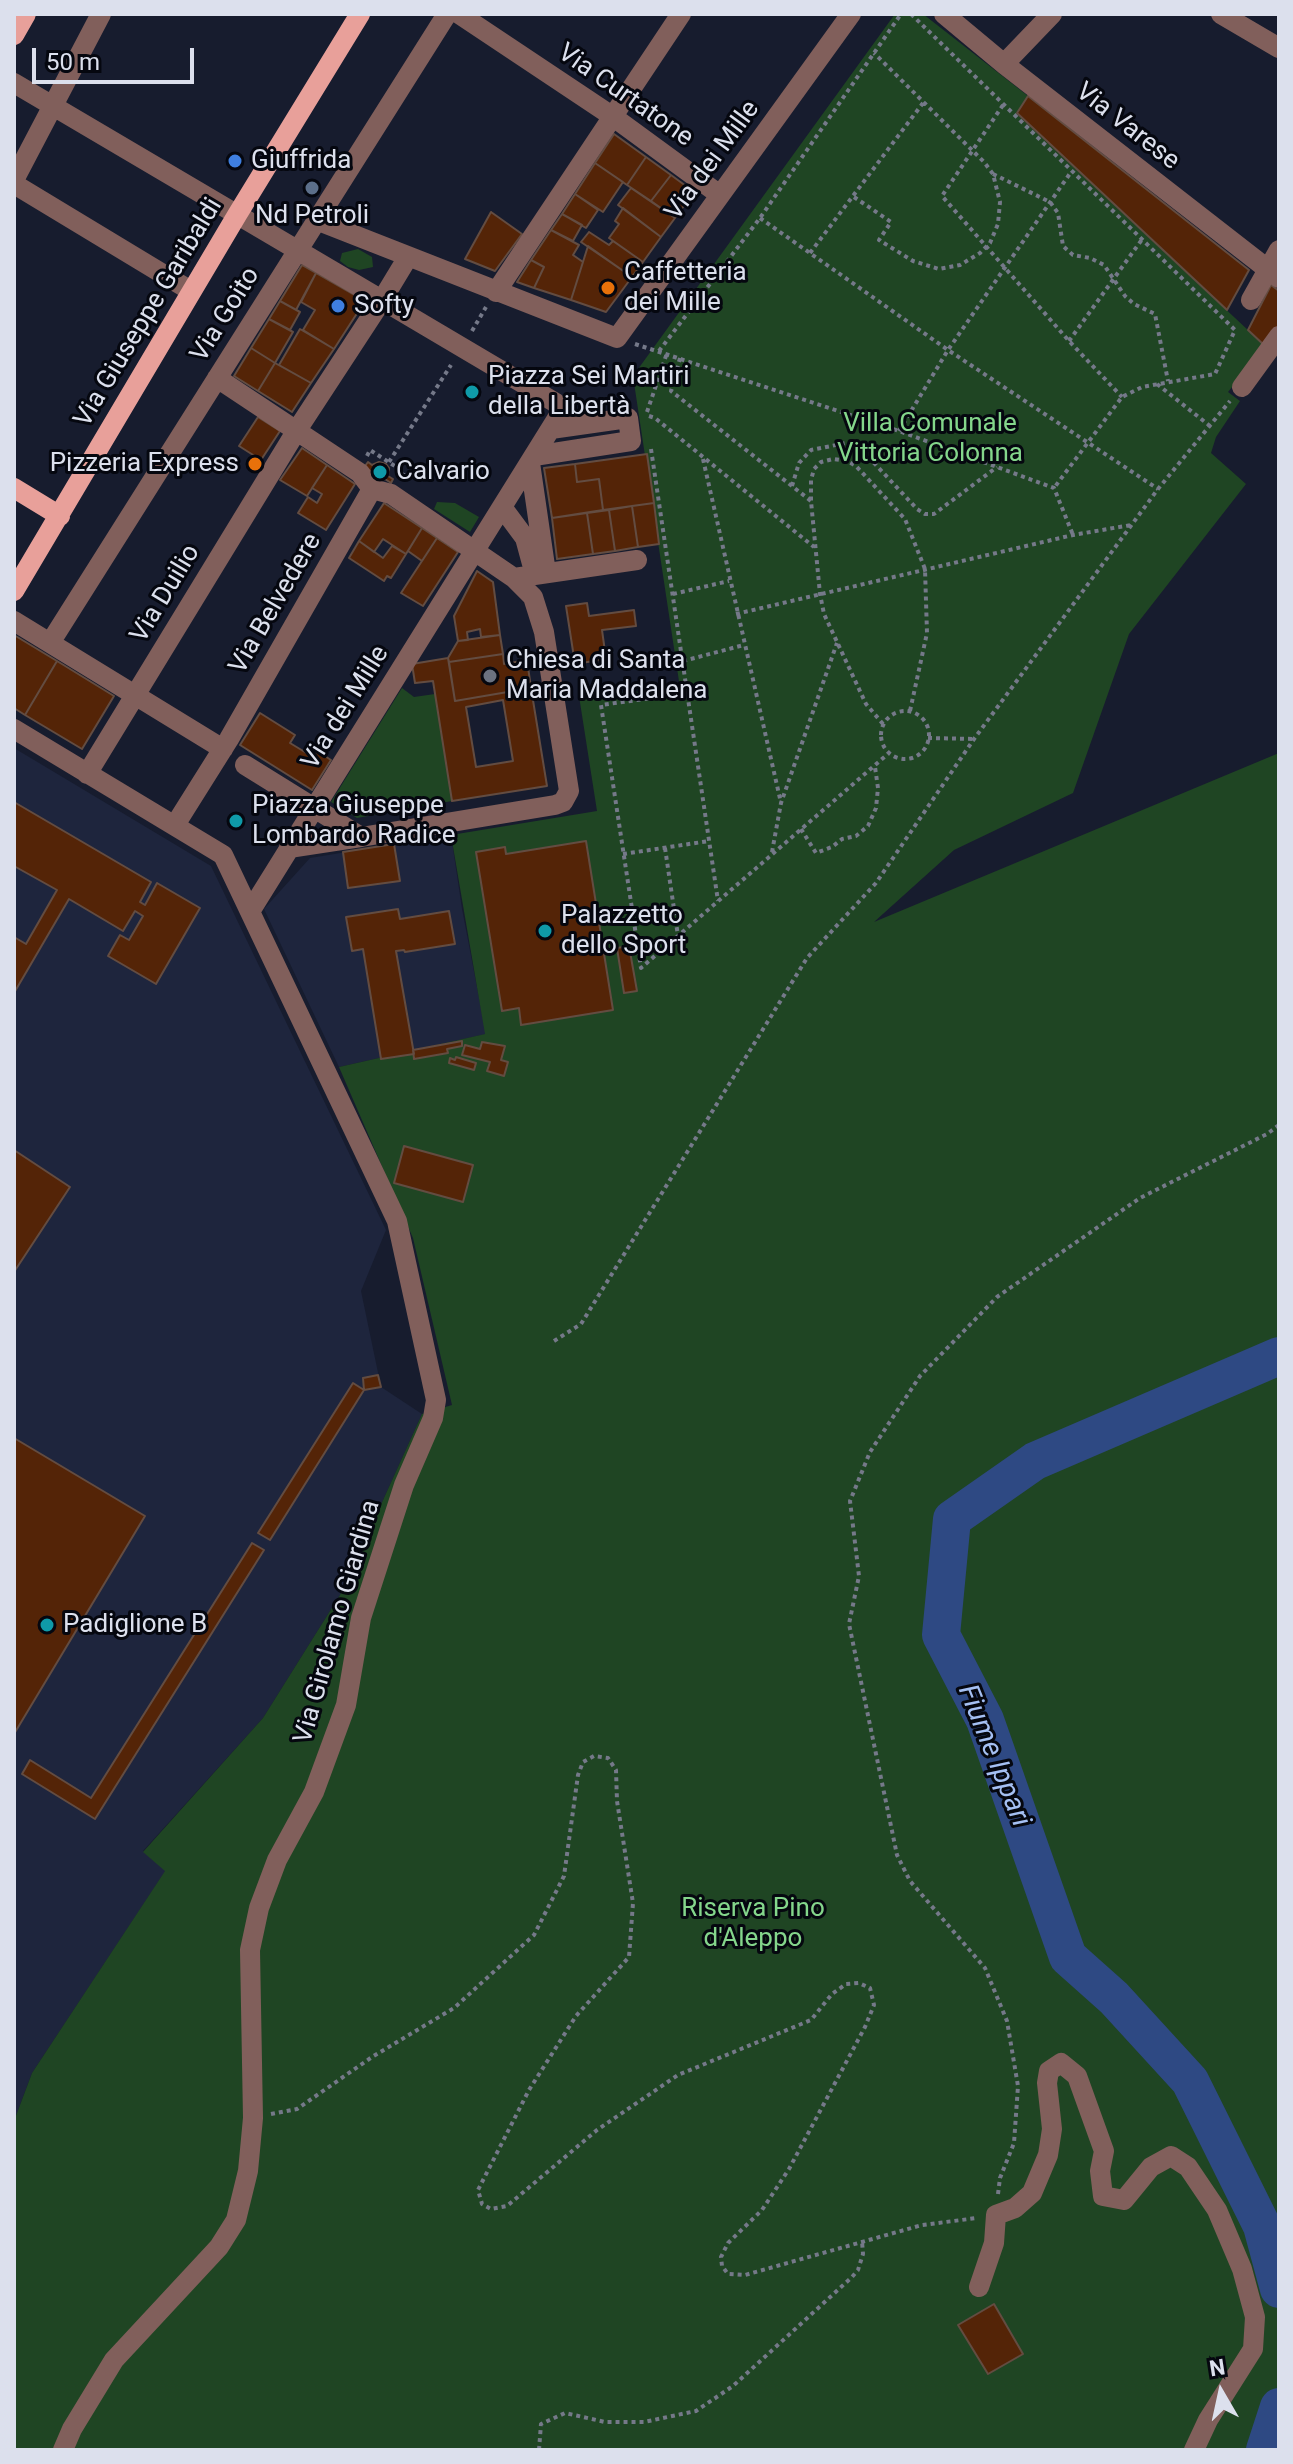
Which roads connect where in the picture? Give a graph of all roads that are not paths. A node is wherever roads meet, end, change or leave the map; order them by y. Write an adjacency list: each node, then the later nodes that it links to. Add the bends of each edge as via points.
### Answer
1 (26, 14): 11 (main road)
2 (101, 14): 15 (street)
3 (360, 14): 19 (main road, Via Giuseppe Garibaldi)
4 (447, 14): 20 (street, Via Goito)
5 (459, 14): 16 (street, Via Curtatone)
6 (681, 14): 16 (street)
7 (851, 14): 18 (street, Via dei Mille)
8 (944, 14): 13 (street, Via Varese)
9 (1052, 14): 13 (street)
10 (1221, 14): 12 (street)
11 (14, 35)
12 (1279, 48)
13 (1004, 64): 24 (street, Via Varese)
14 (14, 83): 15 (street)
15 (54, 107): 17 (street); 19 (street)
16 (612, 116): 18 (street, Via Curtatone); 25 (street)
17 (14, 182): 26 (street)
18 (720, 195): 25 (street, Via dei Mille, via 617,338)
19 (237, 215): 21 (street); 26 (main road, Via Giuseppe Garibaldi)
20 (316, 220): 21 (street, Via Goito); 23 (street)
21 (298, 250): 27 (street); 30 (street, Via Goito)
22 (1279, 250): 24 (street)
23 (408, 257): 25 (street); 27 (street, Via Duilio)
24 (1273, 274): 28 (street)
25 (501, 284)
26 (191, 291): 38 (main road, Via Giuseppe Garibaldi)
27 (382, 300): 32 (street, via 556,403 561,412); 33 (street, Via Duilio)
28 (1251, 300)
29 (1279, 336): 31 (street)
30 (217, 378): 33 (street); 45 (street, Via Goito)
31 (1242, 387)
32 (551, 429): 34 (street, Via dei Mille); 34 (street, via 637,416 631,441)
33 (291, 432): 36 (street, via 360,473); 46 (street, Via Duilio)
34 (532, 460): 37 (street, Via dei Mille); 41 (street)
35 (14, 488): 38 (main road)
36 (370, 492): 39 (street, via 391,494); 48 (street, Via Belvedere)
37 (502, 507): 39 (street, Via dei Mille); 41 (street, via 525,538)
38 (60, 516): 43 (main road, Via Giuseppe Garibaldi)
39 (471, 557): 42 (street); 51 (street, Via dei Mille)
40 (637, 560): 41 (street)
41 (540, 574): 42 (street)
42 (514, 578): 53 (street, via 533,597 541,615 568,795 555,805)
43 (14, 591)
44 (14, 621): 45 (street)
45 (50, 643): 46 (street)
46 (134, 695): 48 (street, via 200,735); 50 (street, Via Duilio)
47 (14, 729): 50 (street, Via Girolamo Giardina)
48 (226, 744): 52 (street, Via Belvedere)
49 (245, 765): 51 (street)
50 (87, 774): 52 (street, Via Girolamo Giardina)
51 (320, 808): 53 (street); 54 (street, Via dei Mille)
52 (175, 825): 55 (street, Via Girolamo Giardina, via 223,855)
53 (361, 837): 54 (street)
54 (289, 848): 55 (street, Via dei Mille)
55 (252, 913): 57 (street, Via Girolamo Giardina, via 397,1221 436,1400 361,1618 346,1705 314,1792 277,1860 259,1908 250,1950 253,2118 236,2220 219,2247 114,2360)
56 (979, 2287): 58 (street, via 994,2243 996,2215 1032,2193 1048,2155 1052,2129 1047,2083 1049,2071 1061,2063 1077,2076 1104,2151 1103,2196 1124,2200 1151,2167 1171,2156 1188,2167 1217,2210 1242,2269 1255,2317 1253,2349)
57 (63, 2450)
58 (1194, 2450)

